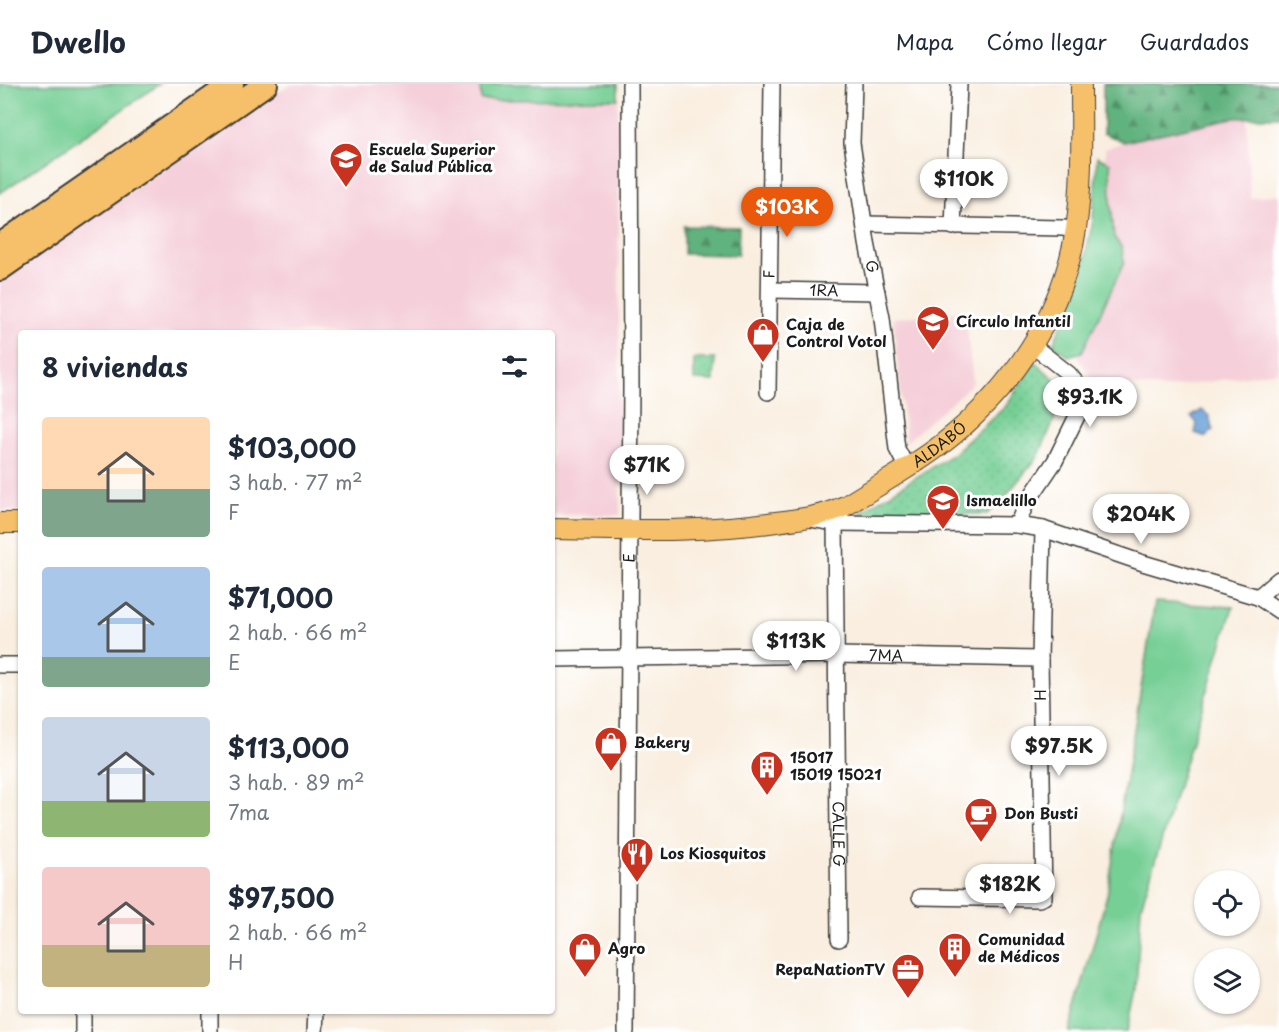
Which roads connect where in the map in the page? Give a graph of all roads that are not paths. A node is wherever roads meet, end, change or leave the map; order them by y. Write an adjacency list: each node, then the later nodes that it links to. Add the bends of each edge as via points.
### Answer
1 (232, 84): 11 (highway)
2 (266, 84): 12 (highway)
3 (630, 84): 24 (street, E)
4 (772, 84): 13 (street, F)
5 (854, 84): 8 (street, G, via 852,143)
6 (959, 84): 9 (street)
7 (1081, 84): 10 (main road, ALDABÓ, via 1081,187)
8 (865, 224): 9 (street); 14 (street, G)
9 (953, 227): 10 (street)
10 (1069, 229): 15 (main road, ALDABÓ, via 1058,298)
11 (0, 245)
12 (0, 269)
13 (770, 290): 14 (street, 1RA); 16 (street, F)
14 (877, 292): 17 (street, G, via 897,449)
15 (1033, 346): 17 (main road, ALDABÓ, via 976,416); 21 (street, via 1069,374 1081,389 1078,414)
16 (768, 392)
17 (907, 468): 18 (main road, ALDABÓ)
18 (833, 518): 21 (street); 24 (main road, ALDABÓ, via 686,531); 28 (street, CALLE G)
19 (0, 523): 20 (main road)
20 (18, 523)
21 (1017, 525): 23 (street)
22 (555, 529): 24 (main road, ALDABÓ)
23 (1042, 529): 26 (street); 31 (street, H)
24 (630, 530): 29 (street, E)
25 (1279, 579): 26 (street)
26 (1258, 597): 27 (street)
27 (1279, 611)
28 (836, 655): 29 (street, 7MA); 31 (street, 7MA); 35 (street, CALLE G)
29 (628, 658): 30 (street, 7MA); 42 (street, E)
30 (555, 659)
31 (1040, 659): 34 (street, H, via 1044,897)
32 (0, 665): 33 (street)
33 (18, 665)
34 (920, 897)
35 (838, 939)
36 (83, 1014): 39 (street)
37 (210, 1014): 40 (street)
38 (315, 1014): 41 (street)
39 (83, 1032)
40 (210, 1032)
41 (315, 1032)
42 (626, 1032)

